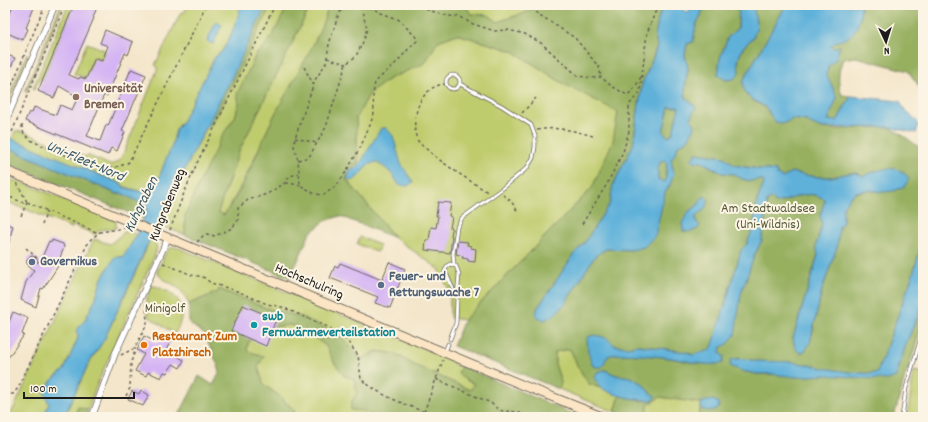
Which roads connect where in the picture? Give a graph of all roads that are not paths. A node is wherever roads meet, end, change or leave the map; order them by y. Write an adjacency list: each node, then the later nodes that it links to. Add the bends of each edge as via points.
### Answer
1 (55, 5): 3 (street)
2 (460, 84): 2 (lane, via 460,79 454,75 448,77 446,84 453,90); 7 (lane, via 520,116 531,125 535,148 527,168 462,218 457,227)
3 (6, 121): 4 (street)
4 (5, 133)
5 (5, 170): 6 (street, Hochschulring)
6 (168, 238): 11 (street, Kuhgrabenweg, via 115,354); 12 (street, Hochschulring, via 447,348)
7 (454, 264): 8 (lane, via 458,268); 8 (lane, via 447,266 445,271)
8 (457, 298): 10 (lane, via 456,323)
9 (923, 331): 13 (lane, via 906,388)
10 (450, 339)
11 (92, 417)
12 (604, 417)
13 (902, 417)

